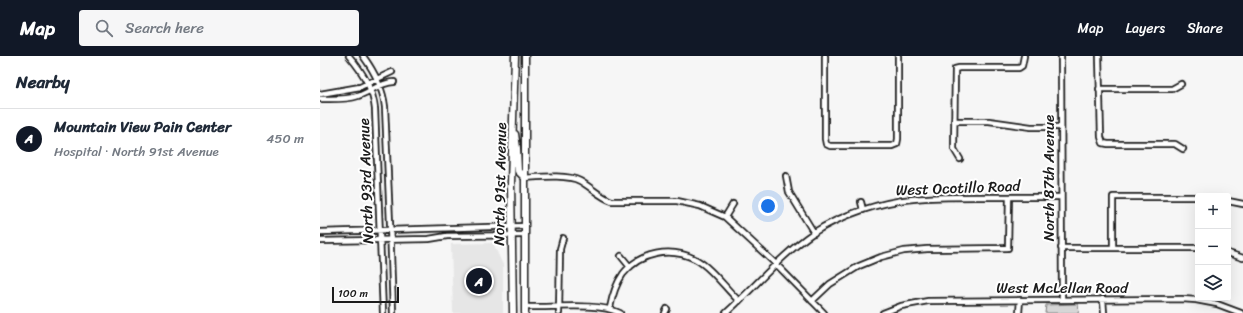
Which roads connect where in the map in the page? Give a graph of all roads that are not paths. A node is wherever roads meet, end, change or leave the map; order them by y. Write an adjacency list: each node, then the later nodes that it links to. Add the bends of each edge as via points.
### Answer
1 (349, 56): 13 (street, North 93rd Avenue)
2 (363, 56): 11 (street, North 93rd Avenue)
3 (515, 56): 21 (main road, North 91st Avenue)
4 (525, 56): 26 (main road, North 91st Avenue)
5 (824, 56): 6 (street, via 826,144 892,146 897,144 898,139)
6 (898, 56)
7 (1024, 56): 20 (street, via 1019,68 955,69)
8 (1061, 56): 22 (street, North 87th Avenue)
9 (1100, 56): 16 (street)
10 (392, 72): 11 (street)
11 (377, 80): 13 (street); 15 (street, North 93rd Avenue)
12 (394, 82): 15 (street)
13 (368, 84): 17 (street, North 93rd Avenue); 18 (street)
14 (1181, 84): 16 (street, via 1172,89)
15 (380, 86): 17 (street); 39 (street, North 93rd Avenue, via 387,128)
16 (1099, 89): 23 (street, via 1103,143 1175,144)
17 (371, 90): 19 (street, via 353,97); 38 (street, North 93rd Avenue, via 376,117)
18 (320, 94)
19 (320, 99)
20 (954, 121): 22 (street); 24 (street, via 954,149)
21 (513, 127): 26 (main road, via 518,148 518,171); 36 (main road, North 91st Avenue)
22 (1061, 127): 28 (street, North 87th Avenue)
23 (1183, 149)
24 (960, 159)
25 (786, 176): 41 (street, via 789,192)
26 (524, 178): 35 (street, via 569,178 582,182 612,201 677,201 700,206); 37 (main road, North 91st Avenue)
27 (1009, 197): 28 (street, West Ocotillo Road); 34 (street, West Ocotillo Road, via 911,199); 60 (street, via 1008,248 927,249 881,257 859,266 830,284)
28 (1061, 197): 48 (street, North 87th Avenue)
29 (1195, 197): 49 (street, via 1113,197)
30 (861, 202): 34 (street)
31 (1231, 202): 33 (street)
32 (733, 204): 35 (street)
33 (1243, 204)
34 (863, 210): 41 (street, West Ocotillo Road)
35 (725, 217): 54 (street)
36 (512, 226): 37 (street); 39 (street); 42 (main road, North 91st Avenue)
37 (525, 226): 43 (main road, North 91st Avenue)
38 (380, 230): 39 (street); 40 (street); 45 (street, North 93rd Avenue)
39 (390, 230): 46 (street, North 93rd Avenue)
40 (320, 232)
41 (814, 233): 54 (street, West Ocotillo Road)
42 (512, 235): 43 (street); 46 (street); 66 (main road, North 91st Avenue)
43 (525, 235): 63 (main road, North 91st Avenue)
44 (563, 238): 61 (street, via 560,249)
45 (380, 239): 46 (street); 47 (street); 64 (street, North 93rd Avenue)
46 (391, 240): 65 (street, North 93rd Avenue)
47 (320, 241)
48 (1061, 248): 49 (street); 58 (street, North 87th Avenue)
49 (1113, 248): 50 (street)
50 (1195, 248)
51 (1231, 254): 53 (street)
52 (621, 256): 55 (street)
53 (1243, 258)
54 (777, 265): 59 (street); 60 (street)
55 (630, 267): 59 (street, via 641,259 658,253 679,253 705,266); 62 (street, via 622,276)
56 (1103, 299): 58 (street, West McLellan Road); 73 (street); 74 (street, West McLellan Road, via 1196,300 1217,304)
57 (1020, 300): 58 (street, West McLellan Road); 71 (street, West McLellan Road, via 928,301 901,306); 72 (street)
58 (1062, 300)
59 (739, 301): 69 (street)
60 (812, 301): 70 (street)
61 (559, 307): 62 (street); 63 (street); 67 (street)
62 (610, 308): 68 (street)
63 (525, 310)
64 (383, 313)
65 (393, 313)
66 (513, 313)
67 (559, 313)
68 (620, 313)
69 (726, 313)
70 (824, 313)
71 (883, 313)
72 (1019, 313)
73 (1104, 313)
74 (1240, 313)

